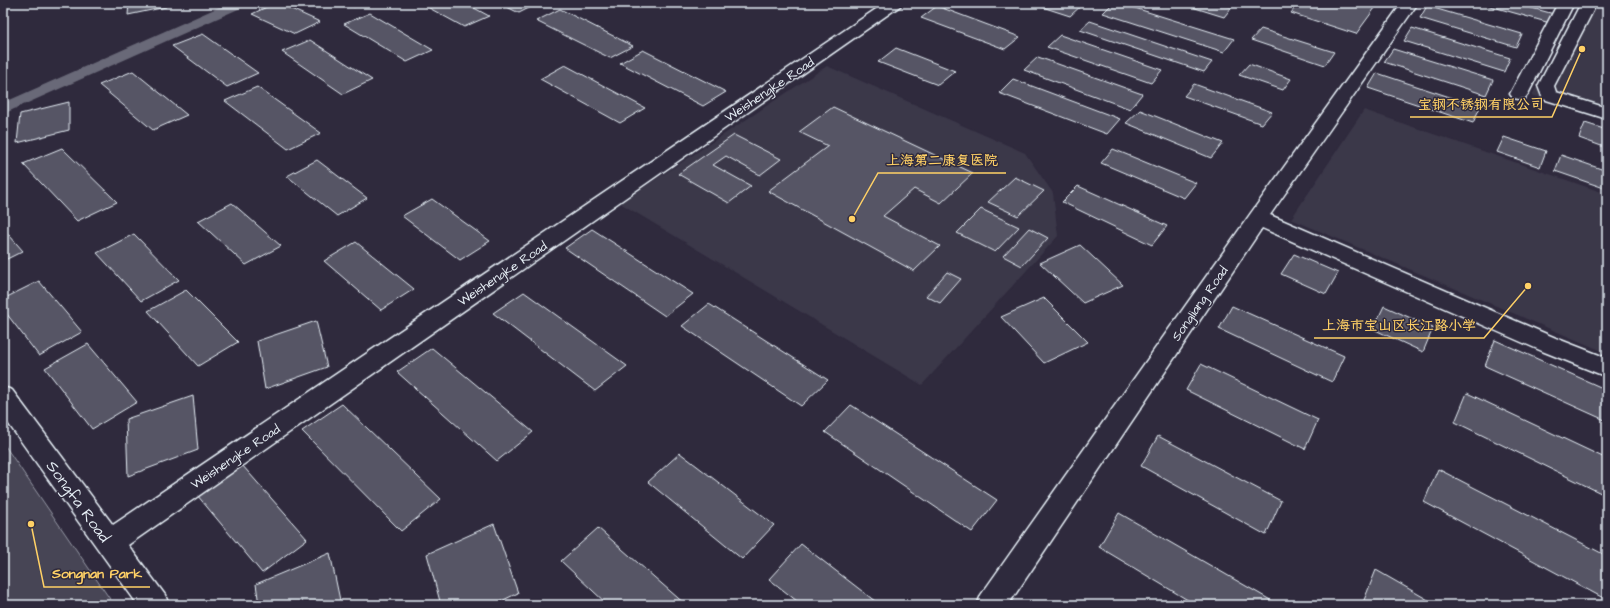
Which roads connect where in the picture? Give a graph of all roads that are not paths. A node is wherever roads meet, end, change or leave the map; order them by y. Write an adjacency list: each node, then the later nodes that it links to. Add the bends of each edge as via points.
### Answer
1 (895, 3): 10 (street, Weishengke Road)
2 (1410, 3): 7 (street, Songliang Road)
3 (1566, 3): 5 (street)
4 (1589, 3): 6 (street, via 1546,86 1549,95)
5 (1519, 94)
6 (1607, 114)
7 (1258, 218): 8 (street); 12 (street, Songliang Road)
8 (1607, 368)
9 (3, 397): 10 (street, Songfa Road)
10 (109, 543): 11 (street, Songfa Road)
11 (155, 605)
12 (991, 605)

